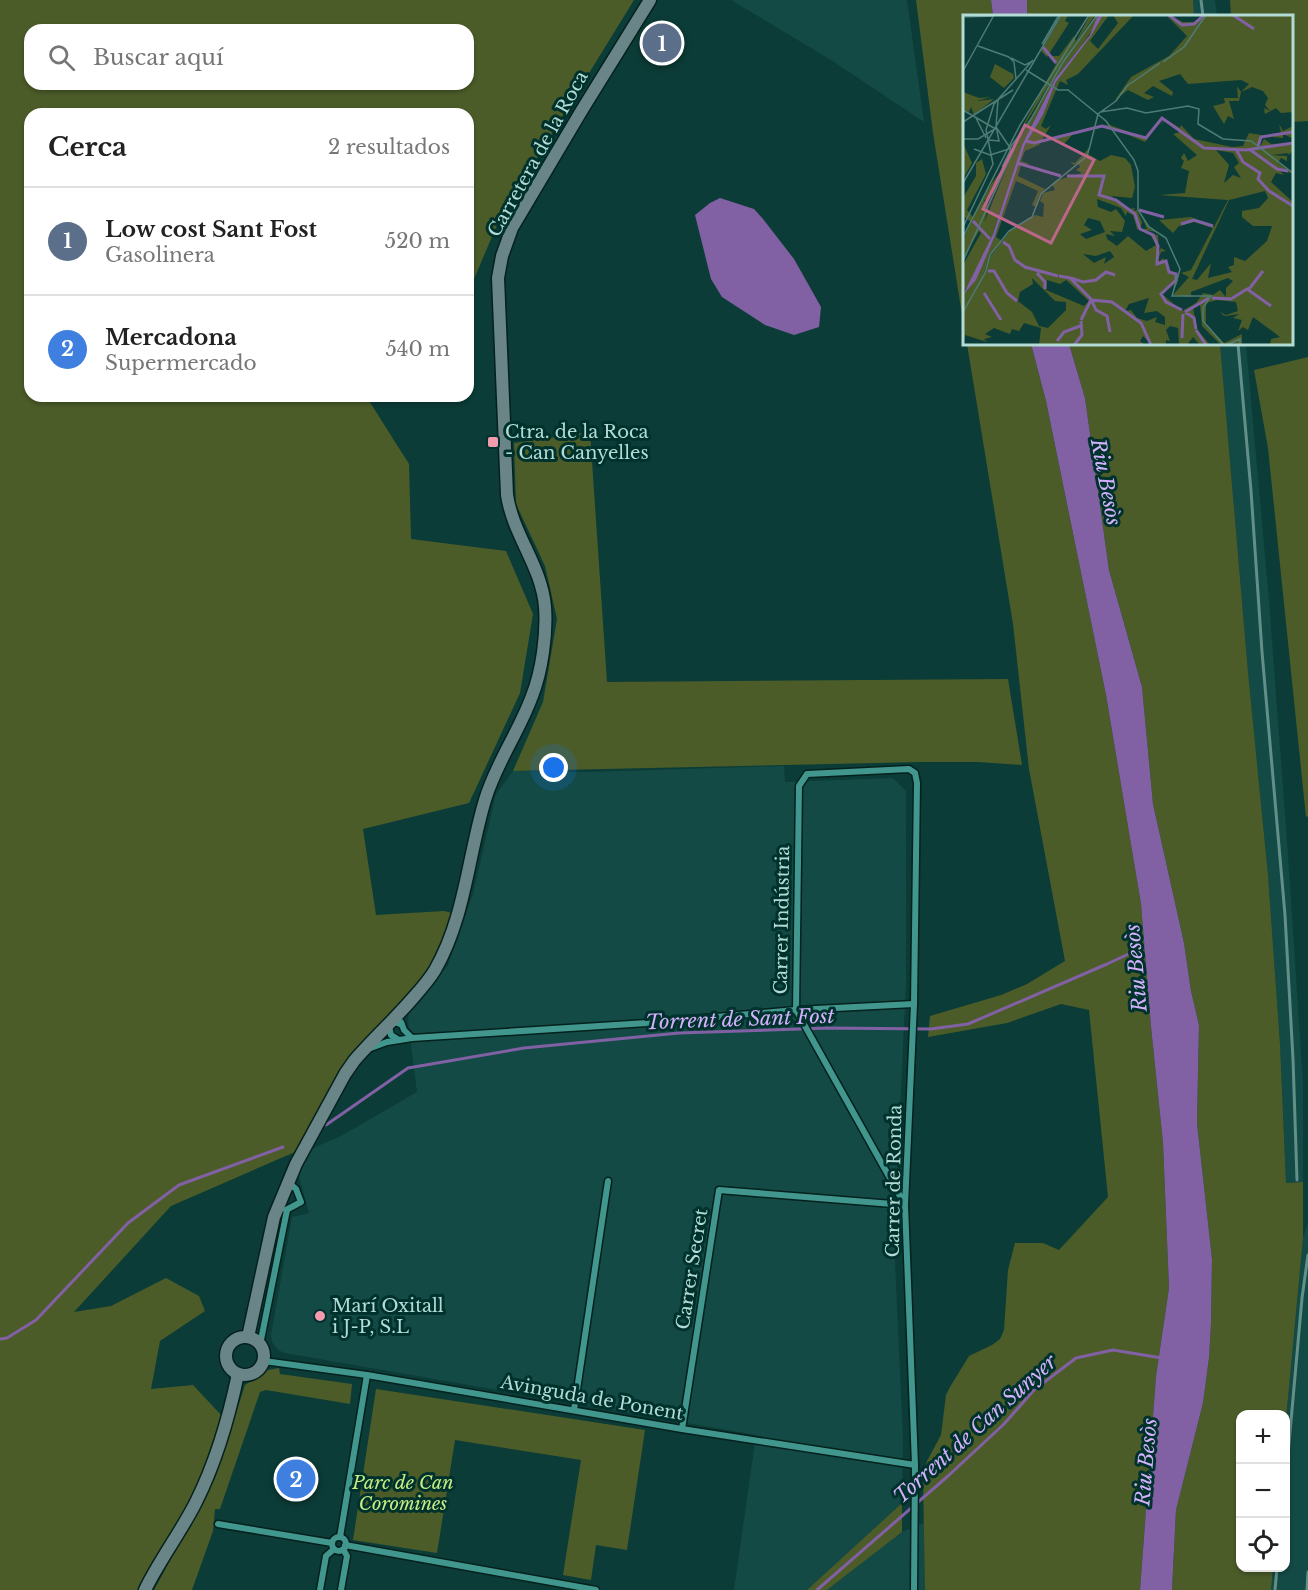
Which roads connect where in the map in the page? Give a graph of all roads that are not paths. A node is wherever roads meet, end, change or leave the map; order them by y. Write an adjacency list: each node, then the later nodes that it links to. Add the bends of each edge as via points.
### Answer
1 (650, 0): 5 (street, Carretera de la Roca, via 512,228 502,256 498,291 508,506 544,597 540,672 485,800 447,946 434,973 402,1010)
2 (915, 773): 3 (street, Carrer de Ronda); 4 (street, Carrer Indústria, via 909,770 807,774 799,786)
3 (914, 1004): 4 (street); 11 (street, Carrer de Ronda)
4 (796, 1010): 6 (street); 11 (street, Carrer Indústria)
5 (396, 1024): 6 (street); 7 (street, via 389,1028 391,1035); 8 (street, Carretera de la Roca)
6 (412, 1038): 7 (street)
7 (402, 1040): 8 (street)
8 (361, 1053): 10 (street, Carretera de la Roca, via 345,1074)
9 (608, 1181): 18 (street)
10 (289, 1183): 12 (street, Carretera de la Roca); 12 (street, via 301,1202)
11 (905, 1205): 19 (street, Carrer Secret, via 719,1191); 20 (street, Carrer de Ronda)
12 (282, 1211): 13 (street, Carretera de la Roca); 14 (street)
13 (248, 1337): 14 (street); 16 (street, via 237,1339 227,1350 228,1364)
14 (260, 1345): 15 (street)
15 (264, 1360): 16 (street, via 254,1373); 17 (street, Avinguda de Ponent)
16 (238, 1374): 26 (street, via 218,1446 197,1500)
17 (367, 1376): 18 (street, Avinguda de Ponent); 22 (street)
18 (574, 1410): 19 (street, Avinguda de Ponent)
19 (682, 1429): 20 (street, Avinguda de Ponent)
20 (915, 1465): 30 (street, Carrer de Ronda)
21 (218, 1524): 23 (street)
22 (340, 1537): 23 (street, via 335,1538); 24 (street)
23 (333, 1546): 24 (street, via 339,1551); 27 (street, via 326,1556)
24 (344, 1547): 25 (street); 28 (street, via 347,1556)
25 (571, 1588): 29 (street)
26 (145, 1590)
27 (320, 1590)
28 (341, 1590)
29 (596, 1590)
30 (914, 1590)

